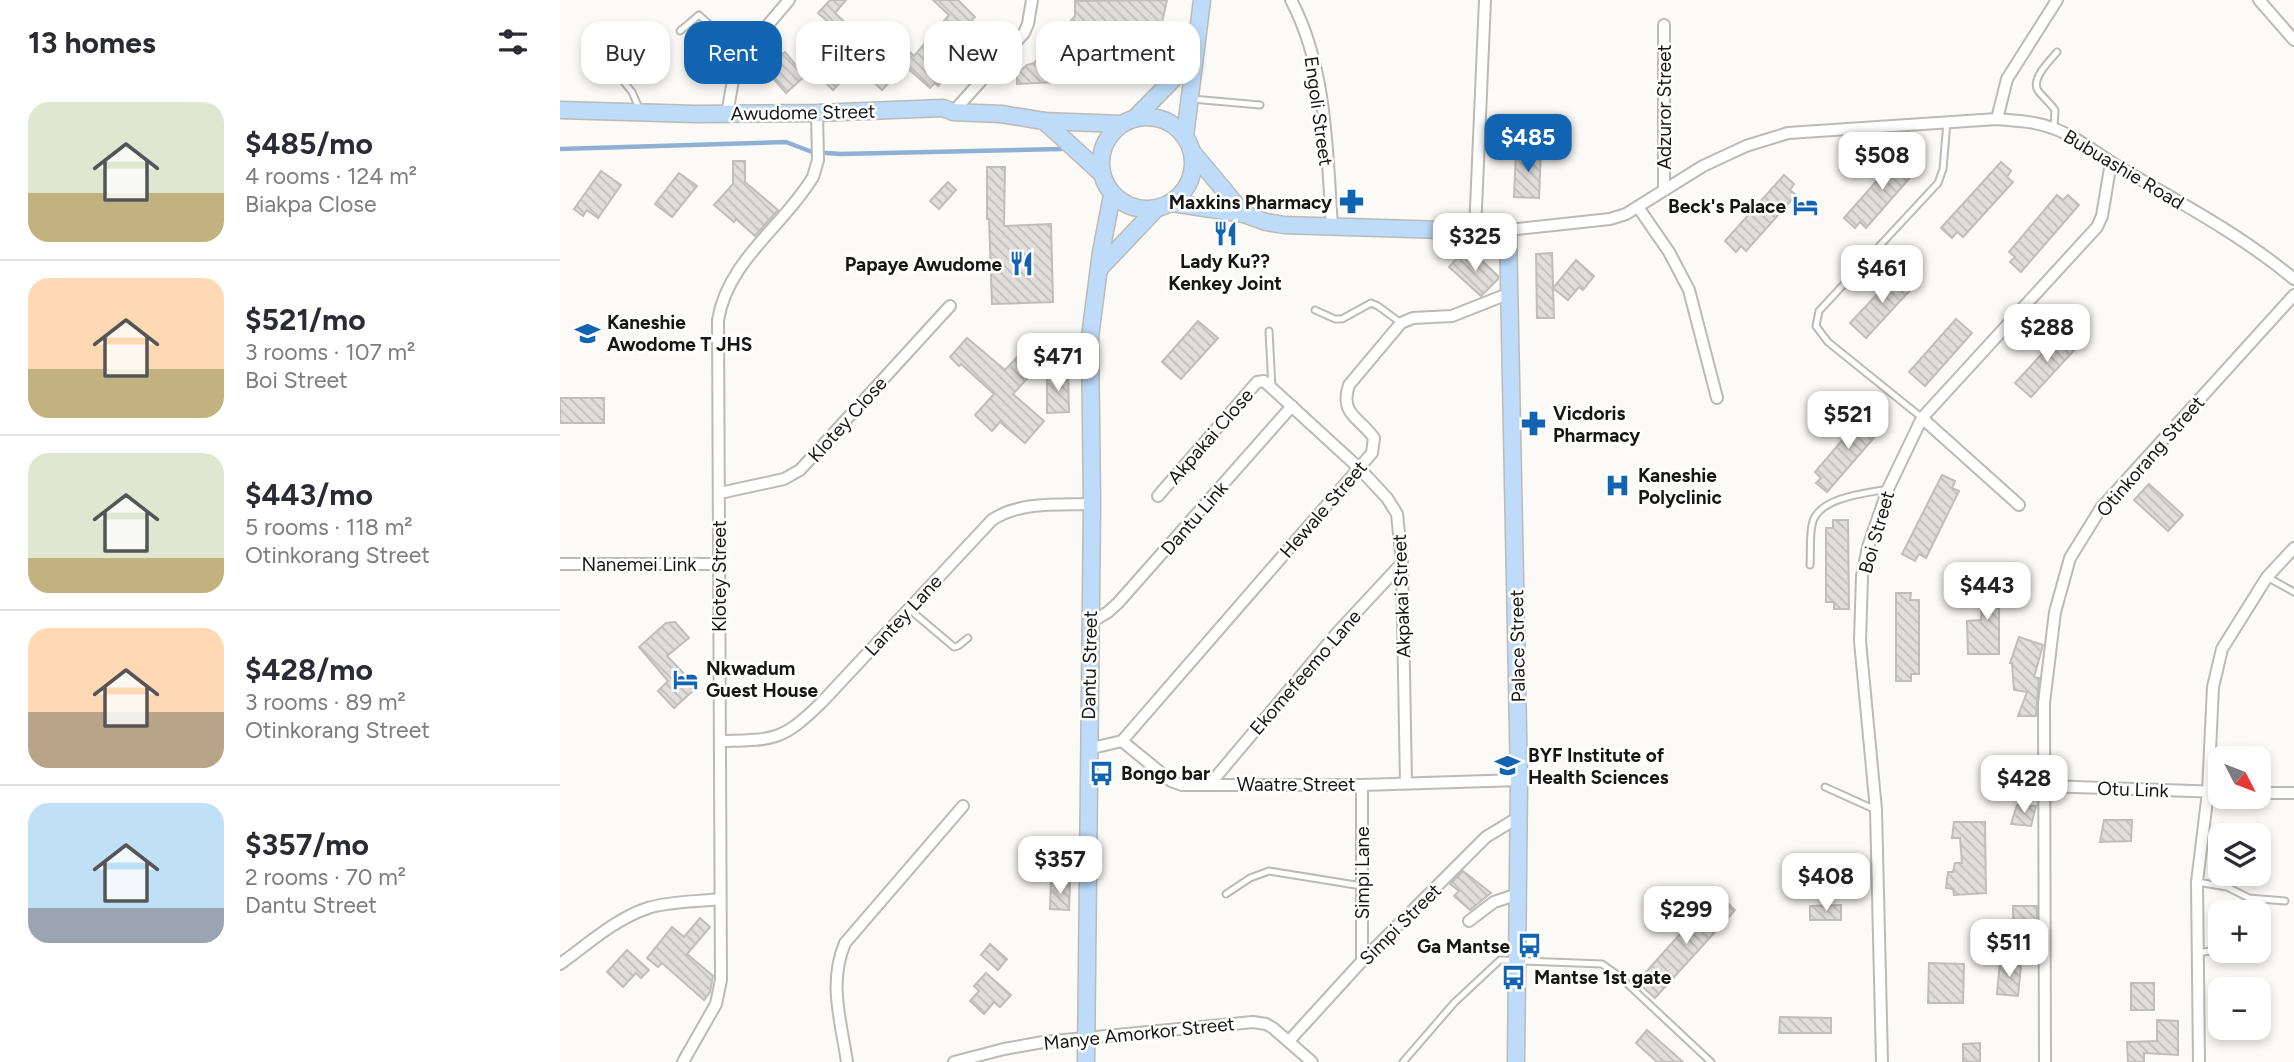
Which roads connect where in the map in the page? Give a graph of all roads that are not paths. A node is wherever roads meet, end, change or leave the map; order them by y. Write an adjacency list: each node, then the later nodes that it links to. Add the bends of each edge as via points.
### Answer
1 (789, 0): 10 (street)
2 (1032, 0): 25 (street, via 1024,33)
3 (1202, 0): 11 (street)
4 (1291, 0): 42 (street, Engoli Street, via 1313,59 1326,133)
5 (1485, 0): 44 (street)
6 (2057, 0): 28 (street, via 2007,79)
7 (2259, 0): 15 (street)
8 (692, 21): 9 (lane, via 699,15)
9 (706, 21)
10 (771, 21)
11 (1199, 21)
12 (1664, 25): 37 (street, Adzuror Street)
13 (684, 28): 14 (lane)
14 (680, 31)
15 (2294, 40)
16 (2057, 52): 32 (lane, via 2035,85 2055,110)
17 (626, 84): 24 (lane)
18 (732, 84): 27 (street)
19 (1167, 84): 30 (street)
20 (1190, 84): 21 (street)
21 (1189, 99): 22 (lane); 33 (street)
22 (1260, 105)
23 (560, 110): 24 (street, Awudome Street)
24 (640, 111): 27 (street, Awudome Street)
25 (953, 112): 26 (street, Awudome Street, via 943,108); 29 (street, Awudome Street)
26 (817, 113): 27 (street, Awudome Street); 59 (street, Klotey Street, via 818,160 808,185 741,265 724,295 717,341)
27 (727, 114)
28 (1997, 120): 31 (street, Bubuashie Road); 32 (street, Bubuashie Road)
29 (1044, 121): 30 (street, Awudome Street); 36 (street)
30 (1128, 121): 33 (street, via 1163,119); 36 (street, via 1104,146)
31 (1947, 122): 37 (street, Bubuashie Road, via 1788,133 1746,146); 56 (lane, via 1944,169 1938,183 1818,311 1816,326 1828,342)
32 (2054, 128): 35 (street, Bubuashie Road)
33 (1185, 136): 34 (street)
34 (1193, 153): 39 (street, via 1190,181 1182,194); 41 (street)
35 (2111, 162): 46 (street, Bubuashie Road, via 2237,236); 56 (street, Boi Street, via 2097,227)
36 (1101, 173): 38 (street)
37 (1664, 189): 40 (street, Bubuashie Road)
38 (1112, 195): 39 (street, via 1140,209); 45 (street, Dantu Street)
39 (1164, 206): 41 (street, Bubuashie Road); 45 (street)
40 (1638, 207): 43 (street, Bubuashie Road, via 1610,219); 54 (street, via 1689,290)
41 (1244, 214): 42 (street, Bubuashie Road, via 1284,225)
42 (1332, 227): 44 (street, Bubuashie Road)
43 (1508, 230): 44 (street, Bubuashie Road); 47 (street, Palace Street)
44 (1475, 232)
45 (1100, 268): 61 (street, Dantu Street, via 1090,337)
46 (2294, 279)
47 (1510, 293): 51 (street, via 1452,316); 77 (street, Palace Street)
48 (2294, 295): 81 (street, Otinkorang Street, via 2101,508 2070,558 2055,612 2044,703)
49 (950, 306): 59 (street, Klotey Close, via 800,470 784,479)
50 (1315, 310): 51 (lane, via 1342,319 1371,303)
51 (1401, 323): 57 (street, Hewale Street, via 1349,385 1345,397 1347,408 1374,438 1372,453)
52 (1269, 331): 53 (lane)
53 (1268, 384): 55 (street, Akpakai Street); 60 (street, Akpakai Close, via 1257,382)
54 (1717, 398)
55 (1292, 406): 57 (street, Akpakai Street); 71 (street, Dantu Link, via 1118,603)
56 (1922, 418): 58 (street, Boi Street); 62 (street)
57 (1359, 468): 64 (street, Akpakai Street, via 1397,514); 74 (street, Hewale Street)
58 (1888, 489): 67 (lane, via 1821,508 1813,520); 87 (street, Boi Street, via 1868,547 1860,612)
59 (720, 492): 66 (street, Klotey Street)
60 (1158, 496)
61 (1092, 504): 70 (street, Lantey Lane, via 1036,506 1002,513); 71 (street, Dantu Street)
62 (2019, 505)
63 (2294, 548): 68 (street)
64 (1402, 563): 78 (street, Akpakai Street); 79 (street, Ekomefeemo Lane, via 1336,633)
65 (560, 564): 66 (street, Nanemei Link)
66 (718, 564): 73 (street, Klotey Street)
67 (1810, 565)
68 (2267, 577): 69 (lane); 75 (street, via 2222,649 2213,687)
69 (2294, 592)
70 (909, 609): 72 (lane, via 954,647); 73 (street, Lantey Lane, via 797,725 767,740)
71 (1090, 623): 76 (street, Dantu Street)
72 (968, 638)
73 (720, 741): 94 (street, Klotey Street)
74 (1122, 741): 76 (street); 79 (street, Waatre Street, via 1174,783)
75 (2210, 746)
76 (1088, 749): 102 (street, Dantu Street)
77 (1519, 780): 78 (street, Waatre Street); 88 (street, Palace Street)
78 (1406, 783): 80 (street, Waatre Street)
79 (1210, 784): 80 (street, Waatre Street)
80 (1362, 785): 90 (street, Simpi Lane)
81 (2046, 786): 83 (street, Otu Link); 113 (street, Otinkorang Street)
82 (1825, 788): 87 (lane)
83 (2208, 792): 89 (street)
84 (2272, 793): 85 (street)
85 (2294, 793)
86 (963, 806): 105 (street, via 845,943 835,981)
87 (1876, 810): 112 (street, Boi Street)
88 (1519, 817): 92 (street, Palace Street); 99 (street, Simpi Street, via 1486,837)
89 (2197, 882): 93 (lane, via 2227,887); 98 (street)
90 (1362, 886): 91 (lane, via 1269,871 1250,877); 99 (street, Simpi Lane)
91 (1226, 894)
92 (1518, 894): 96 (street, via 1494,902); 100 (street, Palace Street)
93 (2249, 898): 95 (lane)
94 (720, 899): 101 (street, via 670,904 634,914); 104 (street, Klotey Street, via 719,994)
95 (2285, 901)
96 (1469, 922)
97 (2208, 951): 98 (lane)
98 (2198, 953): 114 (street)
99 (1362, 961): 103 (street, Simpi Street)
100 (1518, 961): 109 (lane, via 1500,960 1454,1003); 110 (street, Palace Street); 111 (lane, via 1602,964)
101 (560, 964)
102 (1085, 1039): 103 (street, Manye Amorkor Street, via 1253,1021 1266,1024); 106 (street, Manye Amorkor Street, via 1042,1042); 107 (street, Dantu Street)
103 (1289, 1041): 108 (street, Manye Amorkor Street)
104 (683, 1062)
105 (847, 1062)
106 (954, 1062)
107 (1086, 1062)
108 (1312, 1062)
109 (1403, 1062)
110 (1516, 1062)
111 (1711, 1062)
112 (1882, 1062)
113 (2045, 1062)
114 (2199, 1062)

